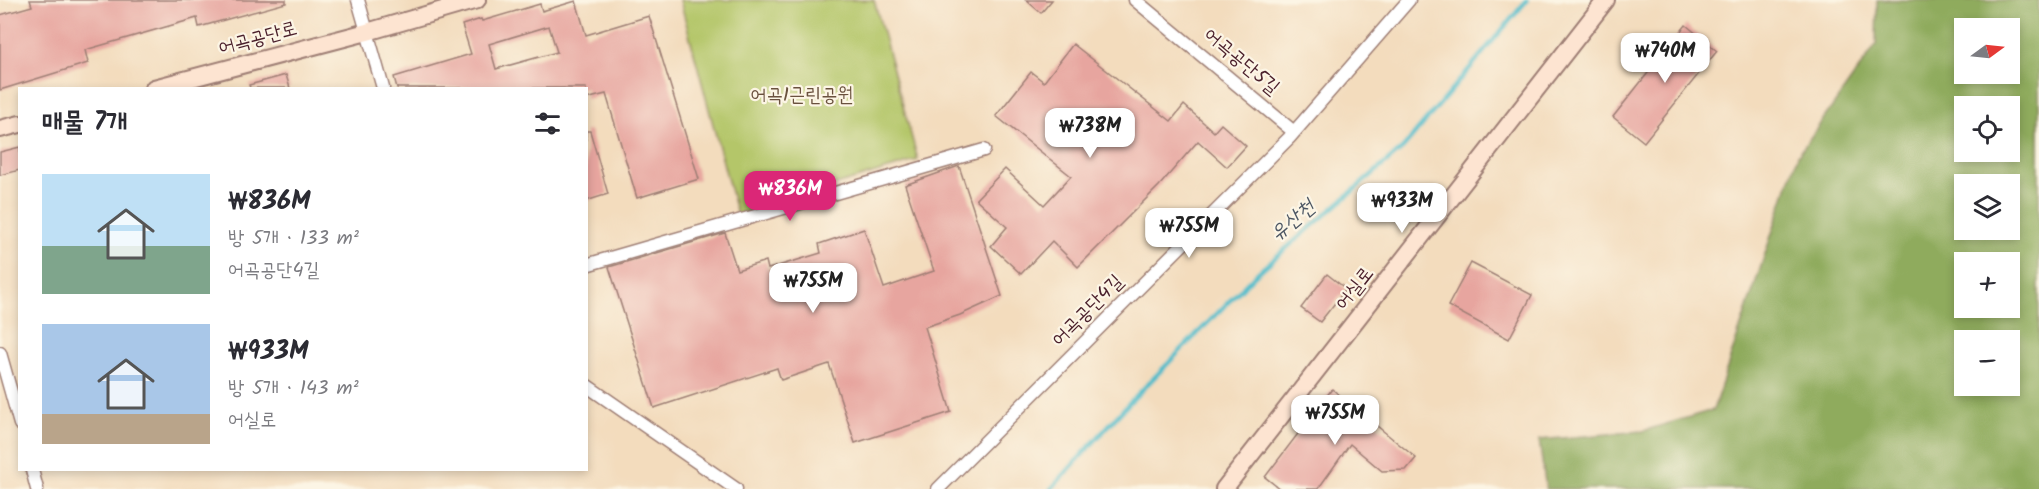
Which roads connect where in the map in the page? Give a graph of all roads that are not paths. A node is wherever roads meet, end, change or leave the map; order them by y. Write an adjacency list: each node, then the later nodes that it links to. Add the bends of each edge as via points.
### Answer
1 (358, 0): 6 (street)
2 (477, 0): 6 (main road, 어곡공단로)
3 (1135, 0): 11 (street, 어곡공단5길)
4 (1409, 0): 11 (street, 어곡공단4길)
5 (1606, 0): 21 (main road, 어실로)
6 (367, 32): 7 (main road, 어곡공단로); 8 (street)
7 (158, 87)
8 (383, 87)
9 (18, 124): 10 (main road)
10 (0, 129)
11 (1294, 132): 20 (street, 어곡공단4길)
12 (984, 150): 13 (street)
13 (588, 264)
14 (0, 353): 16 (street)
15 (588, 386): 19 (street)
16 (18, 417)
17 (32, 471): 18 (street)
18 (37, 489)
19 (736, 489)
20 (938, 489)
21 (1224, 489)

